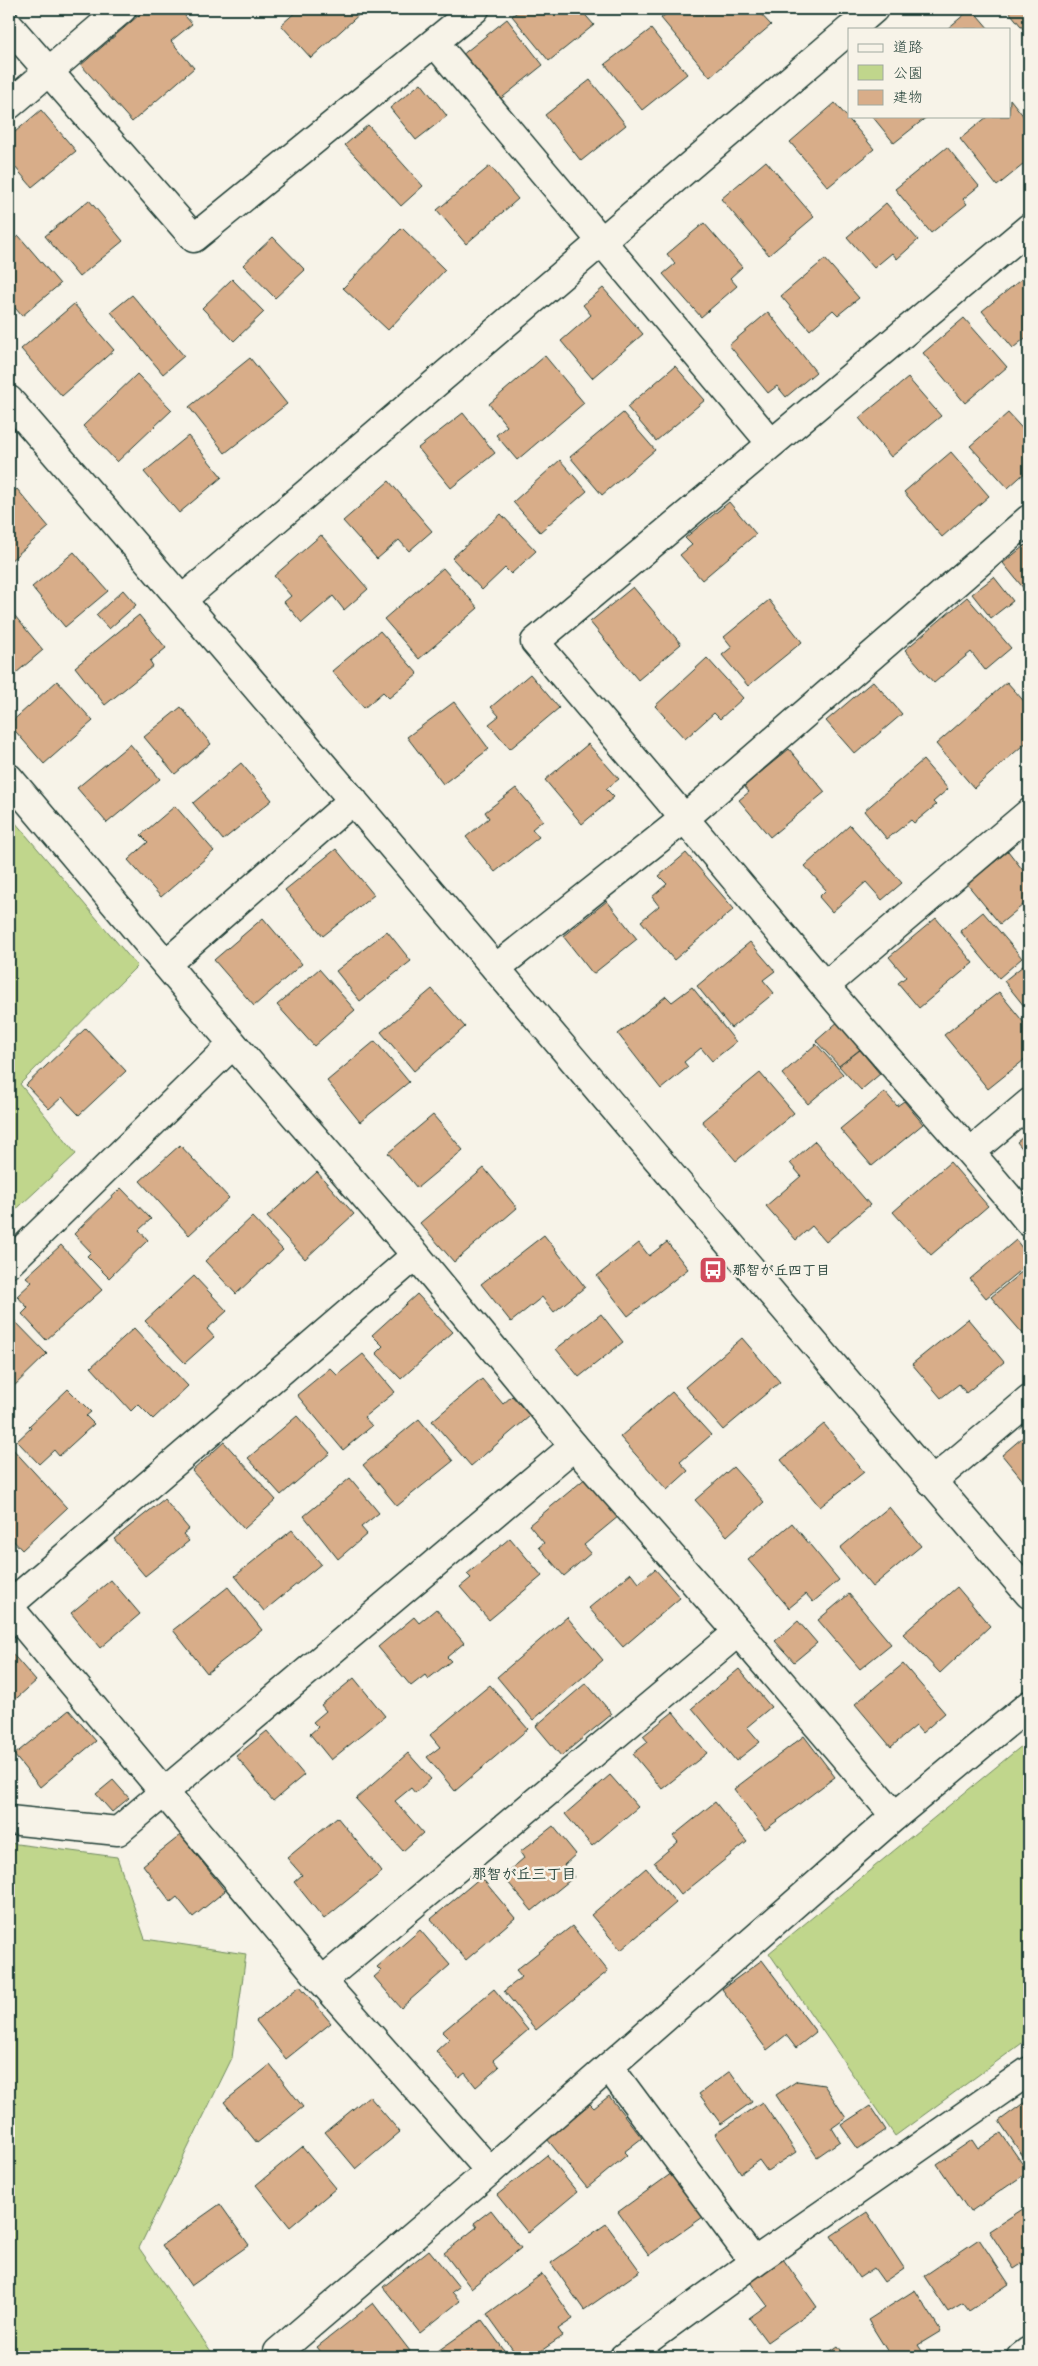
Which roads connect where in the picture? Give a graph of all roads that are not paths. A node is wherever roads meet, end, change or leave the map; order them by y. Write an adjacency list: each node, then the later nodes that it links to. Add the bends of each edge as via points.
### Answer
1 (122, 9): 8 (street)
2 (475, 9): 7 (street)
3 (874, 9): 5 (street)
4 (9, 26): 8 (street)
5 (851, 28)
6 (848, 31): 11 (street)
7 (435, 43): 8 (street, via 194,238); 11 (street)
8 (48, 72): 9 (street)
9 (9, 105)
10 (1029, 228): 13 (street)
11 (601, 241): 13 (street); 15 (street)
12 (9, 400): 15 (street)
13 (771, 442): 19 (street, via 535,642)
14 (1029, 519): 19 (street)
15 (183, 599): 17 (street)
16 (9, 778): 20 (street)
17 (353, 800): 20 (street); 21 (street)
18 (1029, 813): 22 (street)
19 (686, 818): 21 (street); 22 (street)
20 (166, 964): 23 (street)
21 (496, 968): 31 (street)
22 (825, 986): 25 (street)
23 (233, 1044): 27 (street); 28 (street)
24 (1029, 1103): 25 (street)
25 (971, 1152): 26 (street)
26 (1029, 1222)
27 (416, 1255): 30 (street); 33 (street)
28 (9, 1263)
29 (1029, 1400): 31 (street)
30 (574, 1446): 34 (street); 36 (street)
31 (932, 1482): 32 (street)
32 (1029, 1594)
33 (9, 1606): 36 (street)
34 (738, 1632): 37 (street); 39 (street)
35 (1029, 1705): 37 (street)
36 (164, 1793): 38 (street, via 118,1831); 39 (street)
37 (895, 1816): 40 (street)
38 (9, 1820)
39 (322, 1981): 42 (street)
40 (609, 2067): 42 (street); 43 (street)
41 (1029, 2071): 43 (street)
42 (490, 2171): 45 (street, via 278,2352)
43 (754, 2262): 46 (street)
44 (1029, 2351): 47 (street)
45 (282, 2357)
46 (624, 2357)
47 (1020, 2357)

